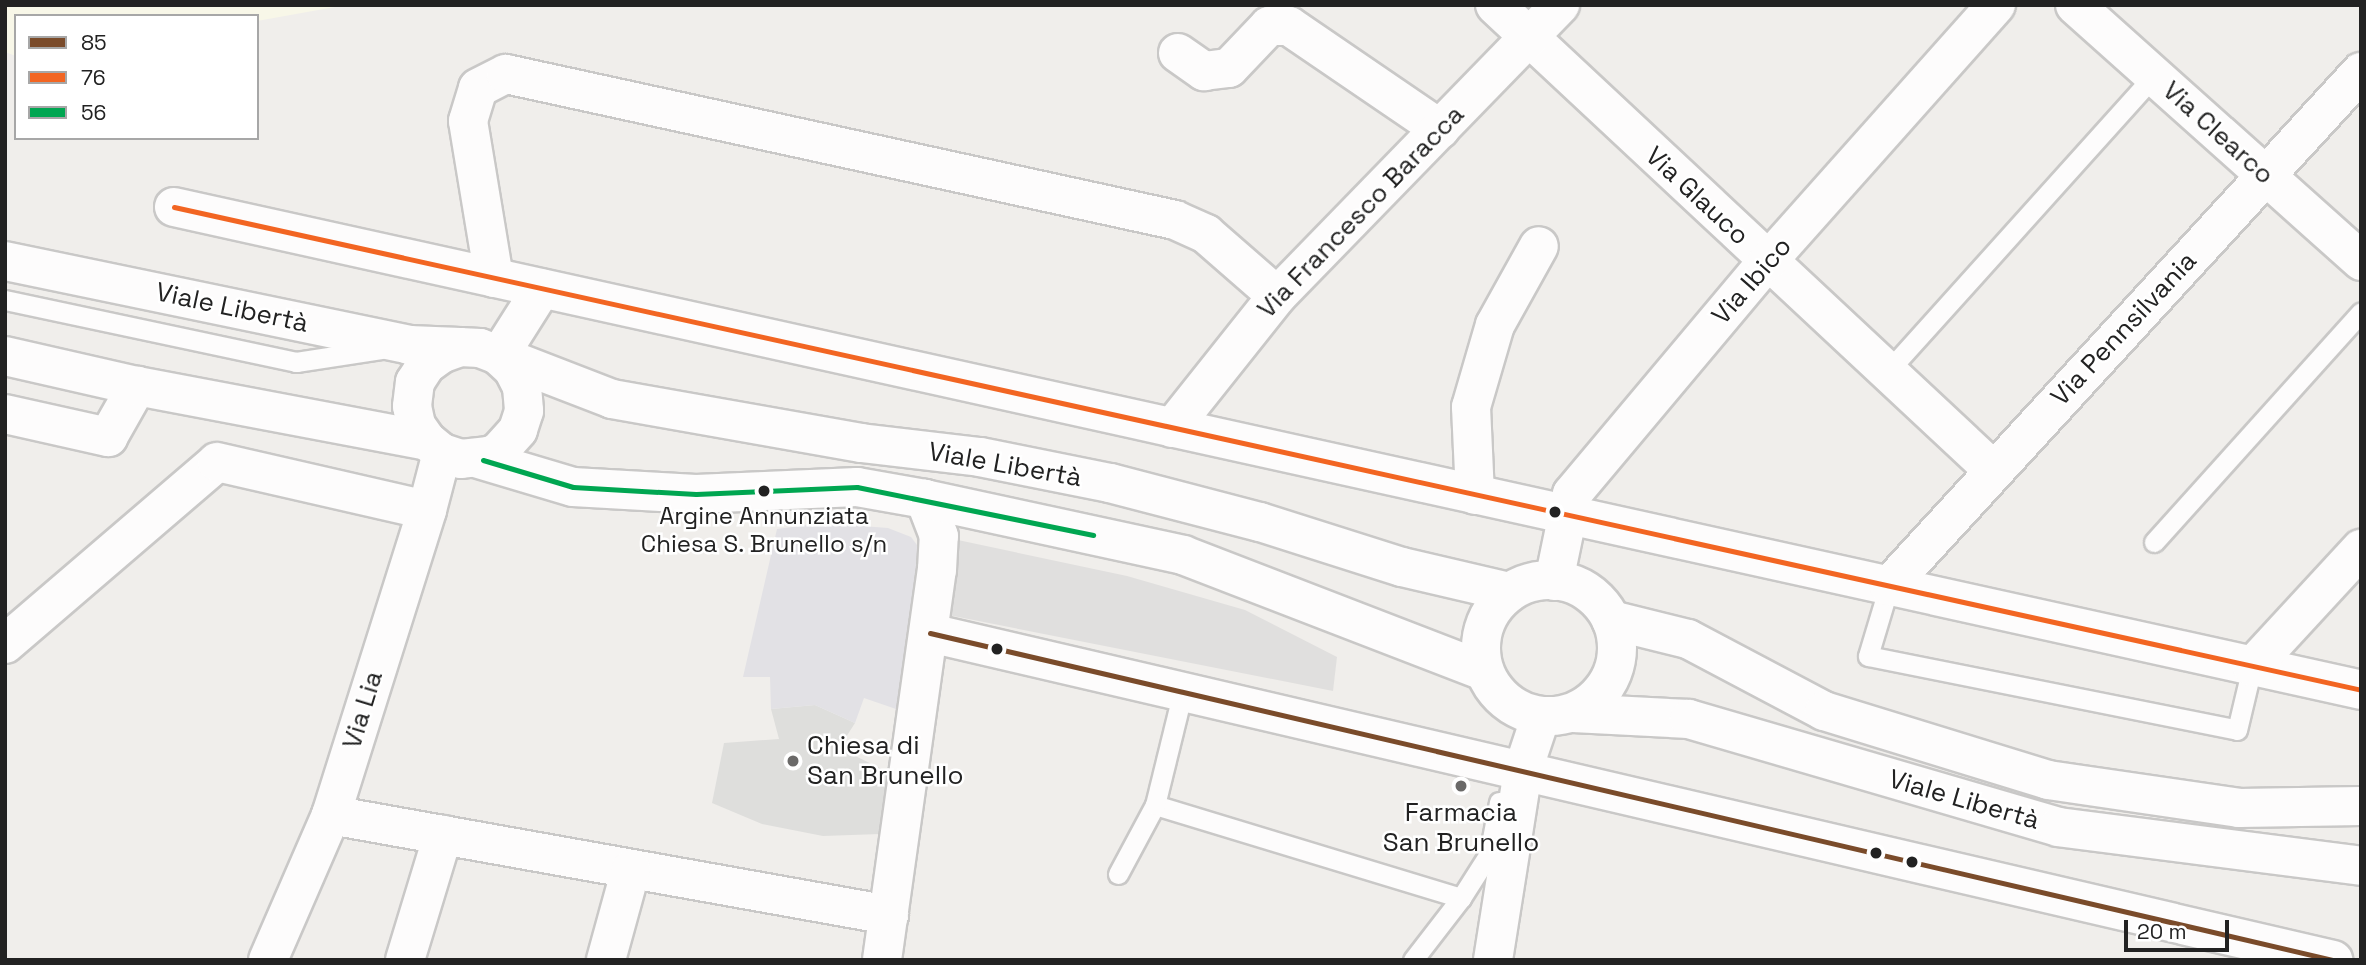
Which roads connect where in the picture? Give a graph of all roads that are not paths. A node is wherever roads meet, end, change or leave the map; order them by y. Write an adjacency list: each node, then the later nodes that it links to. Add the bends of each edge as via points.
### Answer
1 (1495, 5): 5 (street, Via Glauco)
2 (1560, 5): 5 (street, Via Francesco Baracca)
3 (1996, 5): 15 (street, Via Ibico)
4 (2075, 5): 8 (street, Via Clearco)
5 (1530, 38): 9 (street, Via Francesco Baracca); 15 (street, Via Glauco)
6 (1178, 53): 9 (street, via 1204,71 1229,68 1269,26 1289,26)
7 (2361, 72): 10 (street, Via Pennsilvania)
8 (2154, 76): 10 (street, Via Clearco); 25 (lane)
9 (1440, 129): 18 (street, Via Francesco Baracca)
10 (2266, 176): 14 (street, Via Clearco); 31 (street, Via Pennsilvania)
11 (174, 207): 16 (street)
12 (1539, 246): 32 (street, via 1495,326 1471,407)
13 (5, 261): 21 (street, Viale Libertà)
14 (2361, 261)
15 (1767, 262): 25 (street, Via Glauco); 35 (street, Via Ibico, via 1572,494)
16 (494, 278): 17 (street); 18 (street, via 468,121 478,88 506,74 1175,220 1206,234)
17 (542, 288): 24 (street); 28 (street)
18 (1277, 296): 28 (street, Via Francesco Baracca)
19 (5, 300): 21 (lane, via 296,362)
20 (2361, 312): 36 (lane)
21 (410, 345): 22 (street, Viale Libertà)
22 (460, 347): 24 (street, Viale Libertà, via 480,348); 29 (street, via 433,359 415,382 413,416)
23 (5, 356): 26 (street, Viale Libertà)
24 (499, 356): 30 (street, via 518,378 524,411 512,438 498,452); 40 (street, Viale Libertà, via 612,399 1110,482 1261,522 1402,567)
25 (1889, 370): 31 (street, Via Glauco)
26 (137, 386): 27 (street, via 108,437); 29 (street, Viale Libertà)
27 (5, 414)
28 (1172, 428): 32 (street)
29 (434, 447): 30 (street, Viale Libertà, via 461,459); 34 (street, Via Lia)
30 (479, 458): 33 (street, Viale Libertà, via 573,487 696,494 857,487)
31 (1993, 470): 39 (street, Via Pennsilvania)
32 (1475, 495): 35 (street)
33 (925, 499): 42 (street, via 939,536); 45 (street, Viale Libertà, via 1183,555)
34 (427, 510): 43 (street, via 217,463); 52 (street, Via Lia)
35 (1568, 516): 38 (street, Via Ibico); 39 (street)
36 (2154, 542)
37 (2361, 549): 44 (street)
38 (1555, 581): 40 (street, via 1531,582); 41 (street, via 1588,593)
39 (1889, 586): 44 (street); 44 (lane, via 1868,656 2238,730)
40 (1509, 592): 45 (street, via 1483,627)
41 (1611, 620): 48 (street, via 1617,642 1607,684 1593,701); 51 (street, Viale Libertà, via 1688,639 1824,711 2048,780 2239,808)
42 (930, 633): 47 (street); 58 (street)
43 (5, 644)
44 (2252, 667): 46 (street)
45 (1484, 671): 48 (street, Viale Libertà, via 1506,702 1522,711)
46 (2361, 690)
47 (1184, 691): 49 (street); 50 (lane)
48 (1557, 714): 49 (street); 54 (street, Viale Libertà, via 1689,719 2058,827)
49 (1515, 769): 57 (lane, via 1489,854); 59 (street); 65 (street)
50 (1155, 805): 56 (lane); 57 (lane)
51 (2361, 806)
52 (331, 815): 53 (street); 60 (street, Via Lia)
53 (443, 835): 55 (street); 61 (street)
54 (2361, 866)
55 (631, 869): 58 (street); 62 (street)
56 (1118, 874)
57 (1461, 898): 64 (lane)
58 (888, 915): 63 (street)
59 (1499, 957)
60 (268, 960)
61 (405, 960)
62 (606, 960)
63 (882, 960)
64 (1413, 960)
65 (2333, 960)

